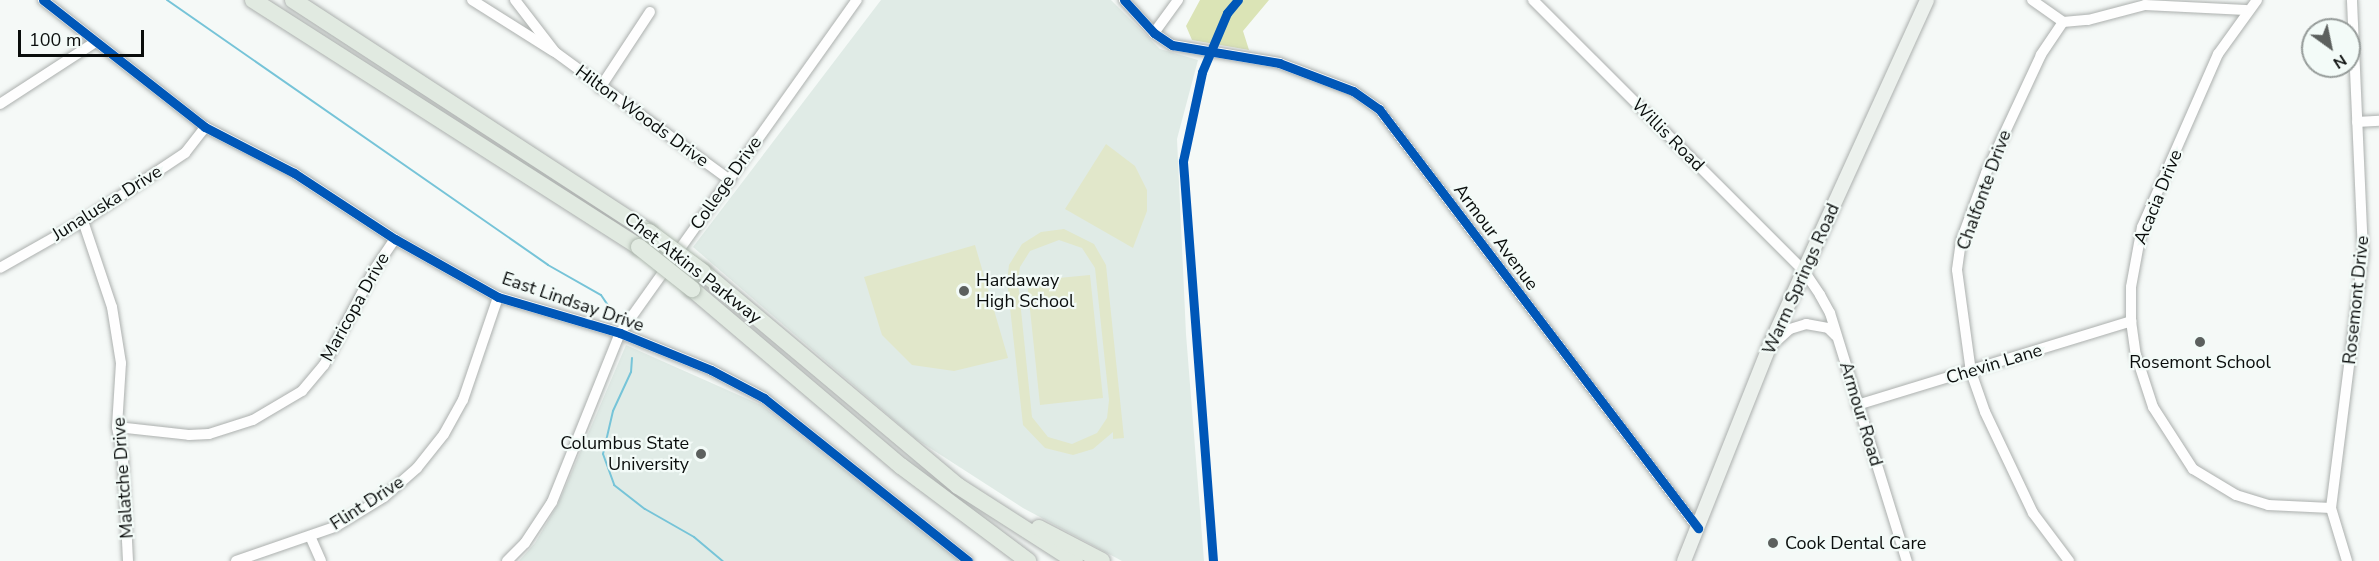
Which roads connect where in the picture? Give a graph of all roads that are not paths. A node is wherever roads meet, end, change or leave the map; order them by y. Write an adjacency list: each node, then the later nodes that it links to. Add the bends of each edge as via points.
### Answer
1 (43, 0): 18 (street, East Lindsay Drive)
2 (253, 0): 47 (highway, Chet Atkins Parkway, bridge, via 639,247 901,466)
3 (292, 0): 38 (highway, Chet Atkins Parkway, bridge, via 649,232 703,272)
4 (472, 0): 19 (street, Hilton Woods Drive)
5 (515, 0): 19 (street, Hilton Woods Drive)
6 (1124, 0): 17 (street, Armour Avenue)
7 (1178, 0): 17 (street)
8 (1533, 0): 29 (street, Willis Road)
9 (1927, 0): 29 (main road, Warm Springs Road)
10 (2032, 0): 16 (street)
11 (2257, 0): 14 (street, Acacia Drive)
12 (2352, 0): 23 (street, Rosemont Drive)
13 (855, 1): 25 (street, College Drive)
14 (2246, 10): 16 (street, via 2145,5 2088,20); 31 (street, Acacia Drive, via 2218,54 2142,227 2131,287)
15 (650, 12): 20 (street)
16 (2063, 22): 35 (street, Chalfonte Drive, via 2014,111 1961,241 1957,270)
17 (1154, 33): 40 (street, Armour Avenue, via 1172,45 1209,54 1279,63 1353,92 1379,110)
18 (94, 43): 21 (street); 24 (street, East Lindsay Drive, via 148,79)
19 (555, 52): 20 (street, Hilton Woods Drive)
20 (600, 88): 25 (street, Hilton Woods Drive, via 643,114)
21 (0, 104)
22 (2379, 121): 23 (street)
23 (2358, 123): 39 (street, Rosemont Drive, via 2363,253)
24 (205, 127): 26 (street, Junaluska Drive, via 185,153); 27 (street, East Lindsay Drive, via 294,173)
25 (730, 180): 32 (street, College Drive)
26 (83, 221): 28 (street, Junaluska Drive); 37 (street, Malatche Drive, via 112,307 121,363)
27 (395, 239): 30 (street, East Lindsay Drive); 37 (street, Maricopa Drive, via 374,270 324,365 302,391 253,420 209,434)
28 (0, 268)
29 (1804, 271): 33 (street, Armour Road, via 1830,313); 34 (main road, Warm Springs Road)
30 (498, 297): 32 (street, East Lindsay Drive); 41 (street, Flint Drive, via 463,400 424,460 384,496 335,527)
31 (2131, 321): 35 (street, Chevin Lane); 39 (street, Acacia Drive, via 2136,355 2153,407 2193,469 2236,495 2268,506)
32 (620, 333): 45 (street, College Drive, via 552,502 525,543); 46 (street, East Lindsay Drive, via 711,370 764,398)
33 (1837, 337): 34 (street, via 1828,328 1806,324 1790,329); 36 (street, Armour Road)
34 (1769, 347): 40 (main road, Warm Springs Road)
35 (1971, 372): 36 (street, Chevin Lane); 52 (street, Chalfonte Drive, via 1985,412 2033,513)
36 (1857, 405): 51 (street, Armour Road)
37 (117, 427): 42 (street, Malatche Drive, via 123,459)
38 (902, 440): 48 (highway, Chet Atkins Parkway, via 958,486); 49 (highway, via 1042,530)
39 (2331, 508): 53 (street, Rosemont Drive)
40 (1698, 528): 50 (main road, Warm Springs Road)
41 (310, 536): 43 (street, Flint Drive); 44 (street)
42 (128, 561)
43 (236, 561)
44 (321, 561)
45 (507, 561)
46 (968, 561)
47 (1028, 561)
48 (1075, 561)
49 (1102, 561)
50 (1684, 561)
51 (1907, 561)
52 (2069, 561)
53 (2347, 561)

